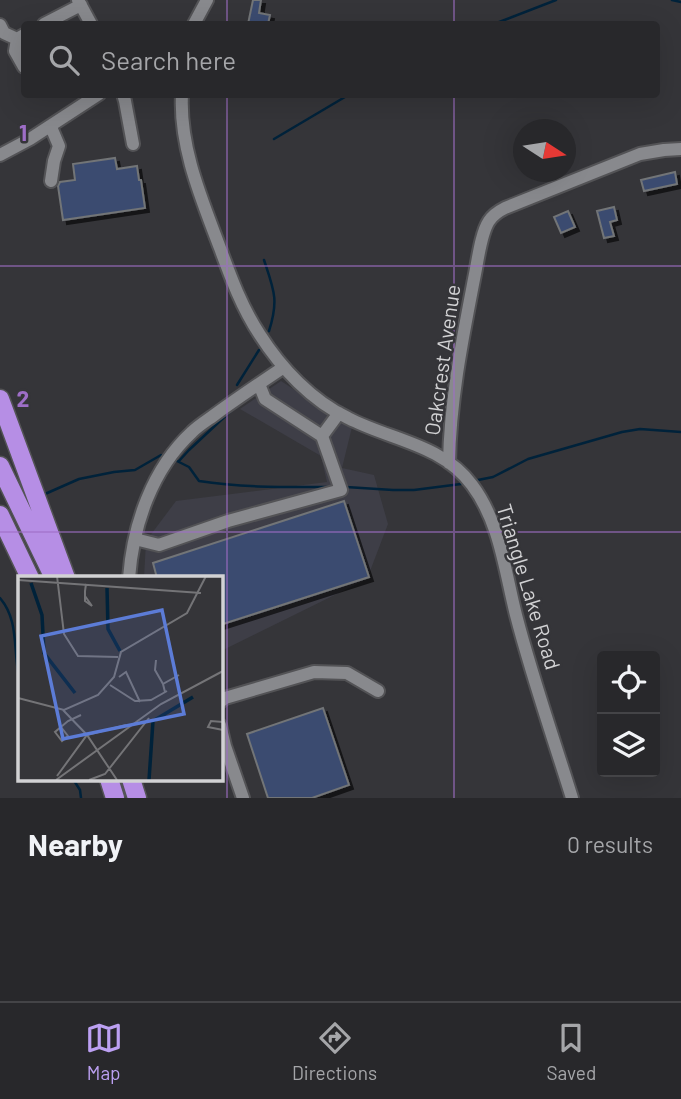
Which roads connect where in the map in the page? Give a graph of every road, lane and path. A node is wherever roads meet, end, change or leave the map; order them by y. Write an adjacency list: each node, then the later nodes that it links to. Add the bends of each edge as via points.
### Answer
1 (206, 0): 5 (street)
2 (79, 2): 3 (street); 4 (street)
3 (49, 21)
4 (89, 21)
5 (196, 21)
6 (0, 25): 7 (street, via 4,33)
7 (21, 37): 8 (street, via 15,51)
8 (21, 62)
9 (93, 98): 12 (street)
10 (124, 98): 13 (street)
11 (182, 98): 17 (street, Triangle Lake Road, via 192,170 211,225 245,310)
12 (51, 127): 15 (street); 16 (street, via 59,146)
13 (133, 144)
14 (681, 149): 22 (street, Oakcrest Avenue, via 640,154 506,208 488,221 458,356)
15 (0, 155)
16 (51, 181)
17 (284, 367): 18 (street); 20 (street, Triangle Lake Road)
18 (259, 384): 21 (street, via 265,400); 25 (street, via 192,432 172,456 145,503)
19 (0, 399): 30 (highway)
20 (339, 413): 21 (street); 22 (street, Triangle Lake Road)
21 (323, 439): 25 (street, via 341,490 159,545)
22 (450, 463): 40 (street, Triangle Lake Road, via 475,489 498,539 516,617)
23 (0, 466): 29 (highway)
24 (0, 515): 28 (highway)
25 (135, 539): 31 (street)
26 (0, 544): 27 (highway)
27 (20, 576)
28 (29, 576)
29 (53, 576)
30 (65, 576)
31 (129, 576)
32 (377, 691): 33 (street, via 347,673 314,672)
33 (222, 700)
34 (222, 733): 39 (street)
35 (109, 780): 37 (highway)
36 (131, 780): 38 (highway)
37 (115, 798)
38 (137, 798)
39 (243, 798)
40 (572, 798)

